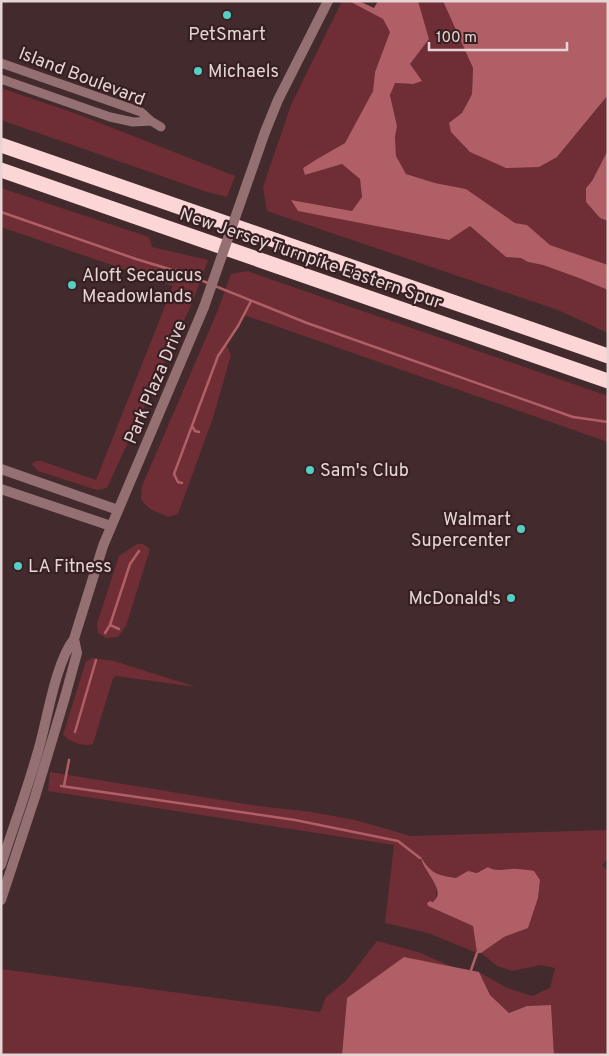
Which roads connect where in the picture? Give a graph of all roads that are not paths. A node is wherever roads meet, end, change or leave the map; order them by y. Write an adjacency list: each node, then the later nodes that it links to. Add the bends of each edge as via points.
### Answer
1 (328, 1): 12 (street, Park Plaza Drive, bridge, via 278,100 204,307)
2 (1, 63): 4 (street, Island Boulevard, via 141,112)
3 (1, 79): 4 (street, Island Boulevard, via 110,117 133,122)
4 (150, 121): 5 (street, Island Boulevard)
5 (161, 126)
6 (1, 145): 8 (highway, New Jersey Turnpike Eastern Spur)
7 (1, 170): 9 (highway, New Jersey Turnpike Eastern Spur)
8 (608, 356)
9 (608, 381)
10 (1, 469): 12 (street)
11 (1, 489): 13 (street)
12 (118, 510): 13 (street, Park Plaza Drive)
13 (111, 526): 14 (street, Park Plaza Drive, via 74,639 77,653)
14 (45, 745): 15 (street, Park Plaza Drive); 16 (street, Park Plaza Drive)
15 (1, 865)
16 (1, 900)

